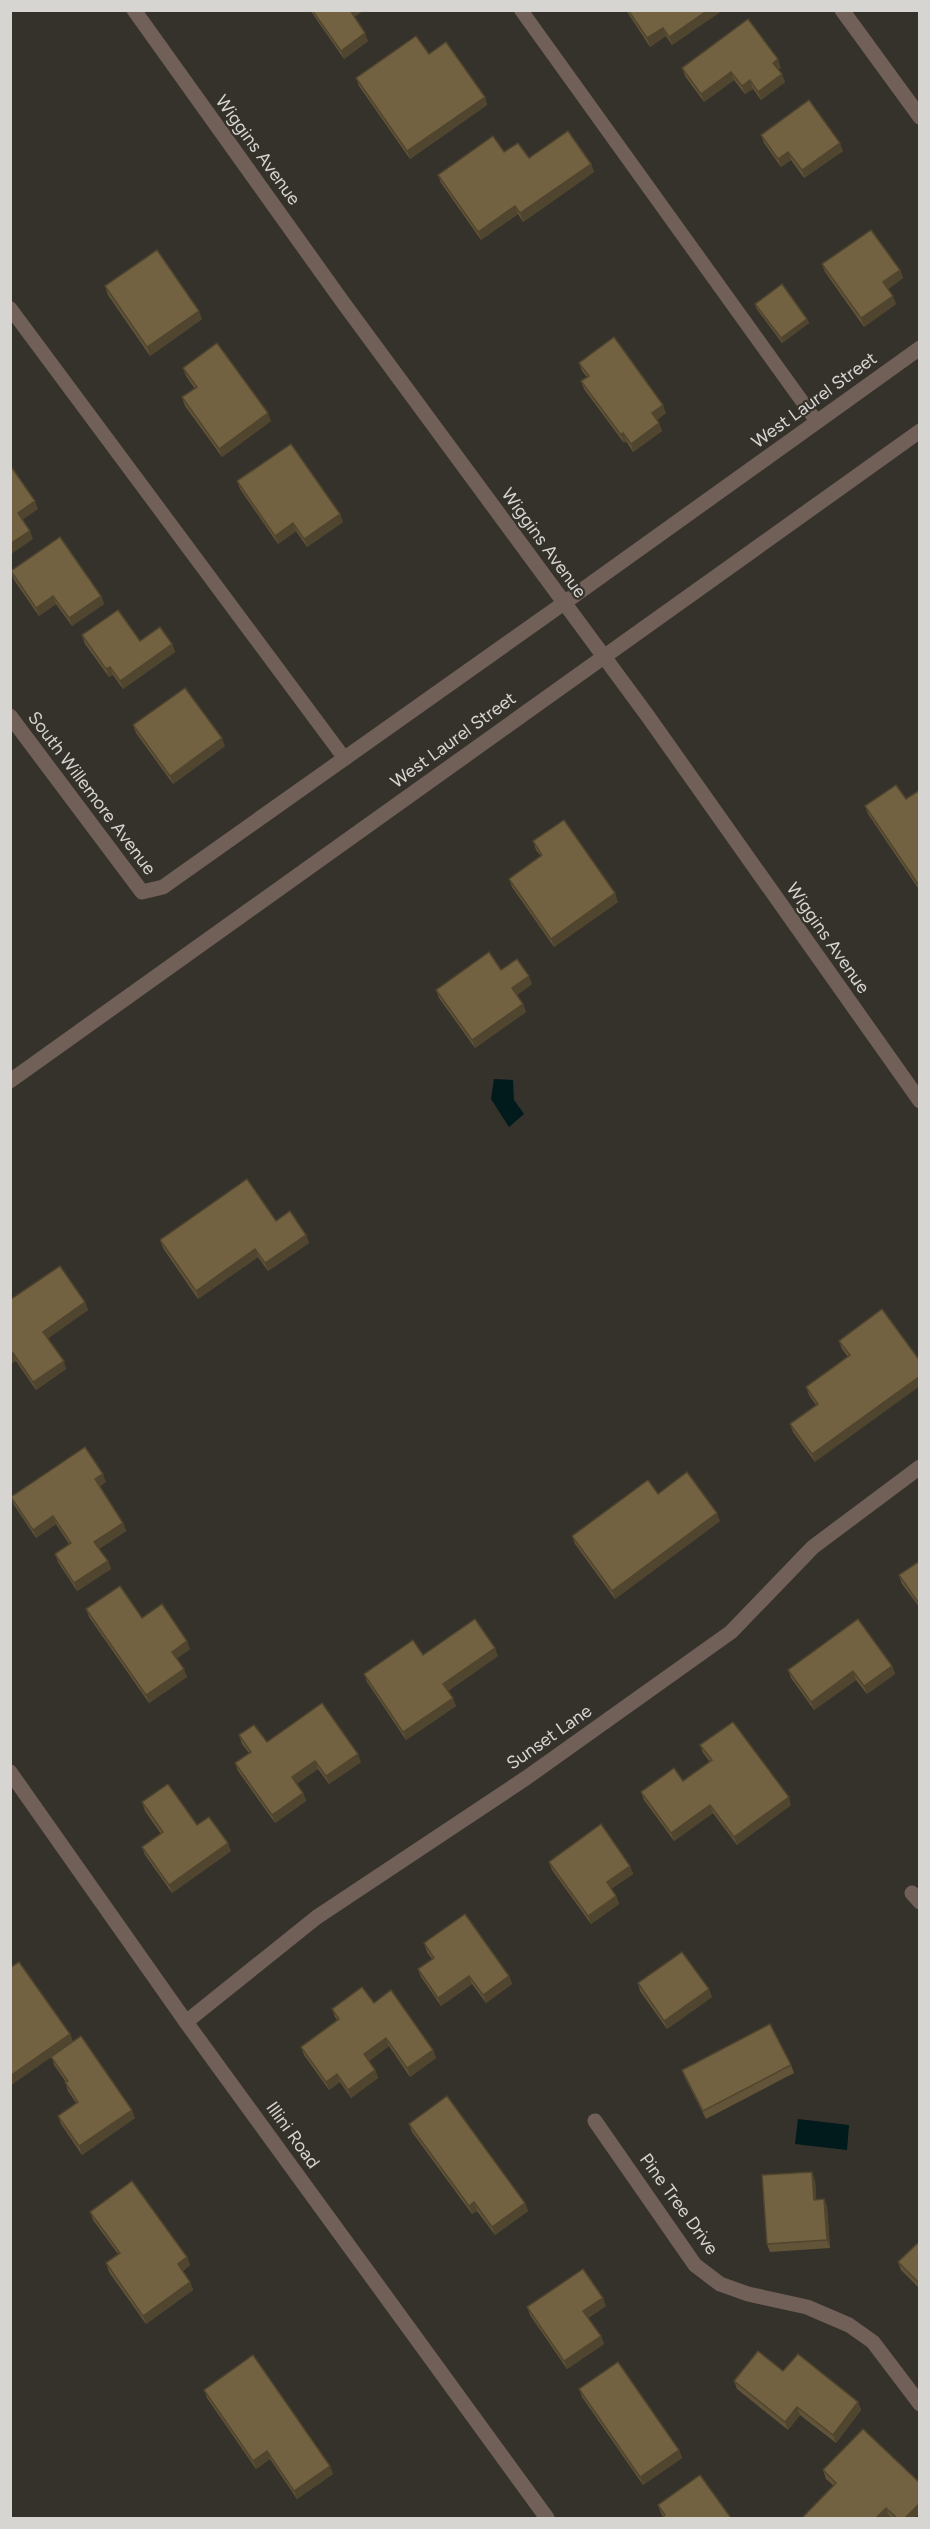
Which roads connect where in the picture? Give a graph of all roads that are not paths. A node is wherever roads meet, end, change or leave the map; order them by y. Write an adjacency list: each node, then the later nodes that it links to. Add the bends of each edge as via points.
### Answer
1 (134, 10): 9 (street, Wiggins Avenue, via 342,302)
2 (520, 10): 7 (lane)
3 (842, 10): 4 (street)
4 (920, 117)
5 (10, 308): 12 (lane)
6 (920, 348): 7 (street, West Laurel Street)
7 (817, 422): 9 (street, West Laurel Street)
8 (920, 431): 10 (street, West Laurel Street)
9 (564, 603): 10 (street, Wiggins Avenue); 12 (street, West Laurel Street)
10 (602, 655): 14 (street, West Laurel Street); 15 (street, Wiggins Avenue)
11 (10, 716): 13 (street, South Willemore Avenue)
12 (345, 759): 13 (street, West Laurel Street, via 163,887)
13 (142, 892)
14 (10, 1081)
15 (920, 1101)
16 (920, 1467): 18 (street, Sunset Lane, via 813,1547 731,1632 526,1778 317,1917)
17 (10, 1773): 18 (street, Illini Road)
18 (186, 2022): 21 (street, Illini Road)
19 (595, 2121): 20 (street, Pine Tree Drive, via 695,2265 720,2284 807,2307 849,2325 873,2342)
20 (920, 2404)
21 (548, 2518)

